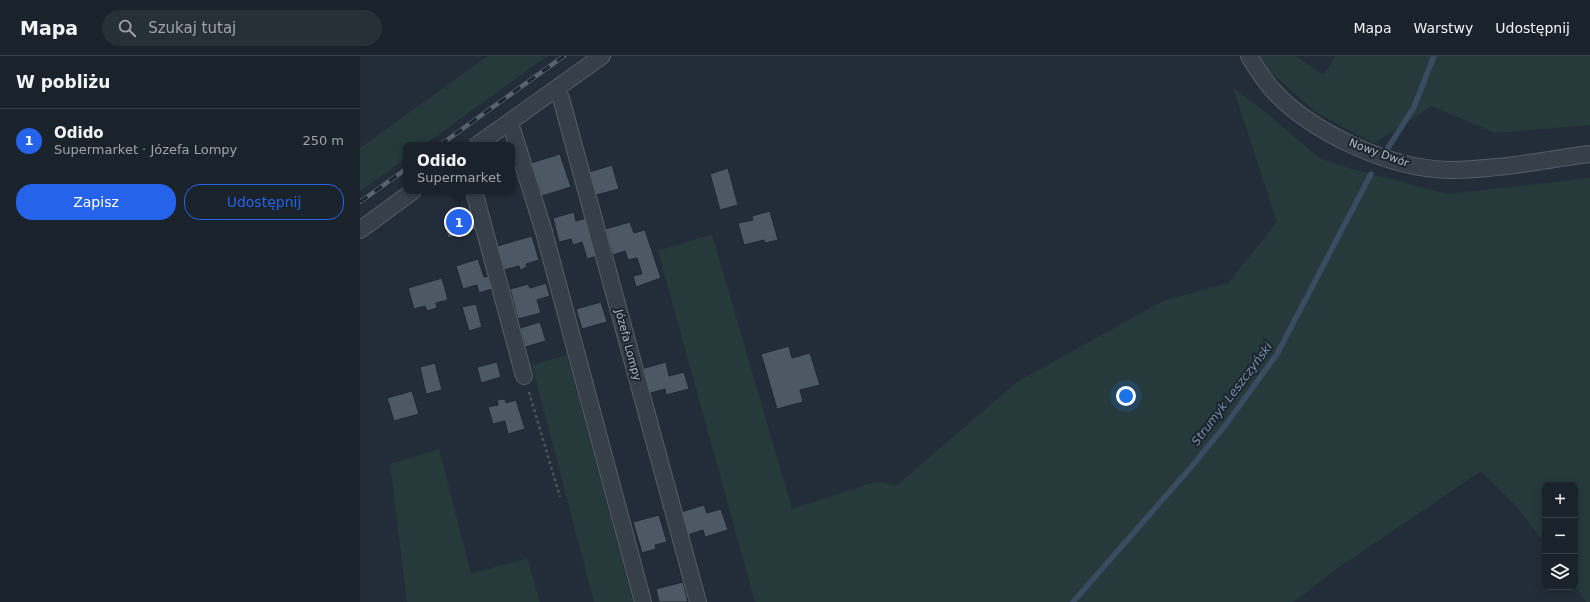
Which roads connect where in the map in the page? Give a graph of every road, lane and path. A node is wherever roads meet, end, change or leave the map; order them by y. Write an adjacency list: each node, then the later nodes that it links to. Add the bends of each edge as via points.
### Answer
1 (602, 56): 3 (street)
2 (1249, 56): 6 (street, Nowy Dwór, via 1272,89 1312,122 1364,150 1397,162 1422,168 1449,170)
3 (556, 89): 4 (street); 13 (street, Józefa Lompy, via 561,98)
4 (509, 123): 5 (street); 12 (street, via 544,232)
5 (481, 142)
6 (1590, 154)
7 (410, 194): 9 (street)
8 (475, 194): 10 (street)
9 (360, 230)
10 (524, 376): 11 (path)
11 (560, 497)
12 (643, 602)
13 (698, 602)

